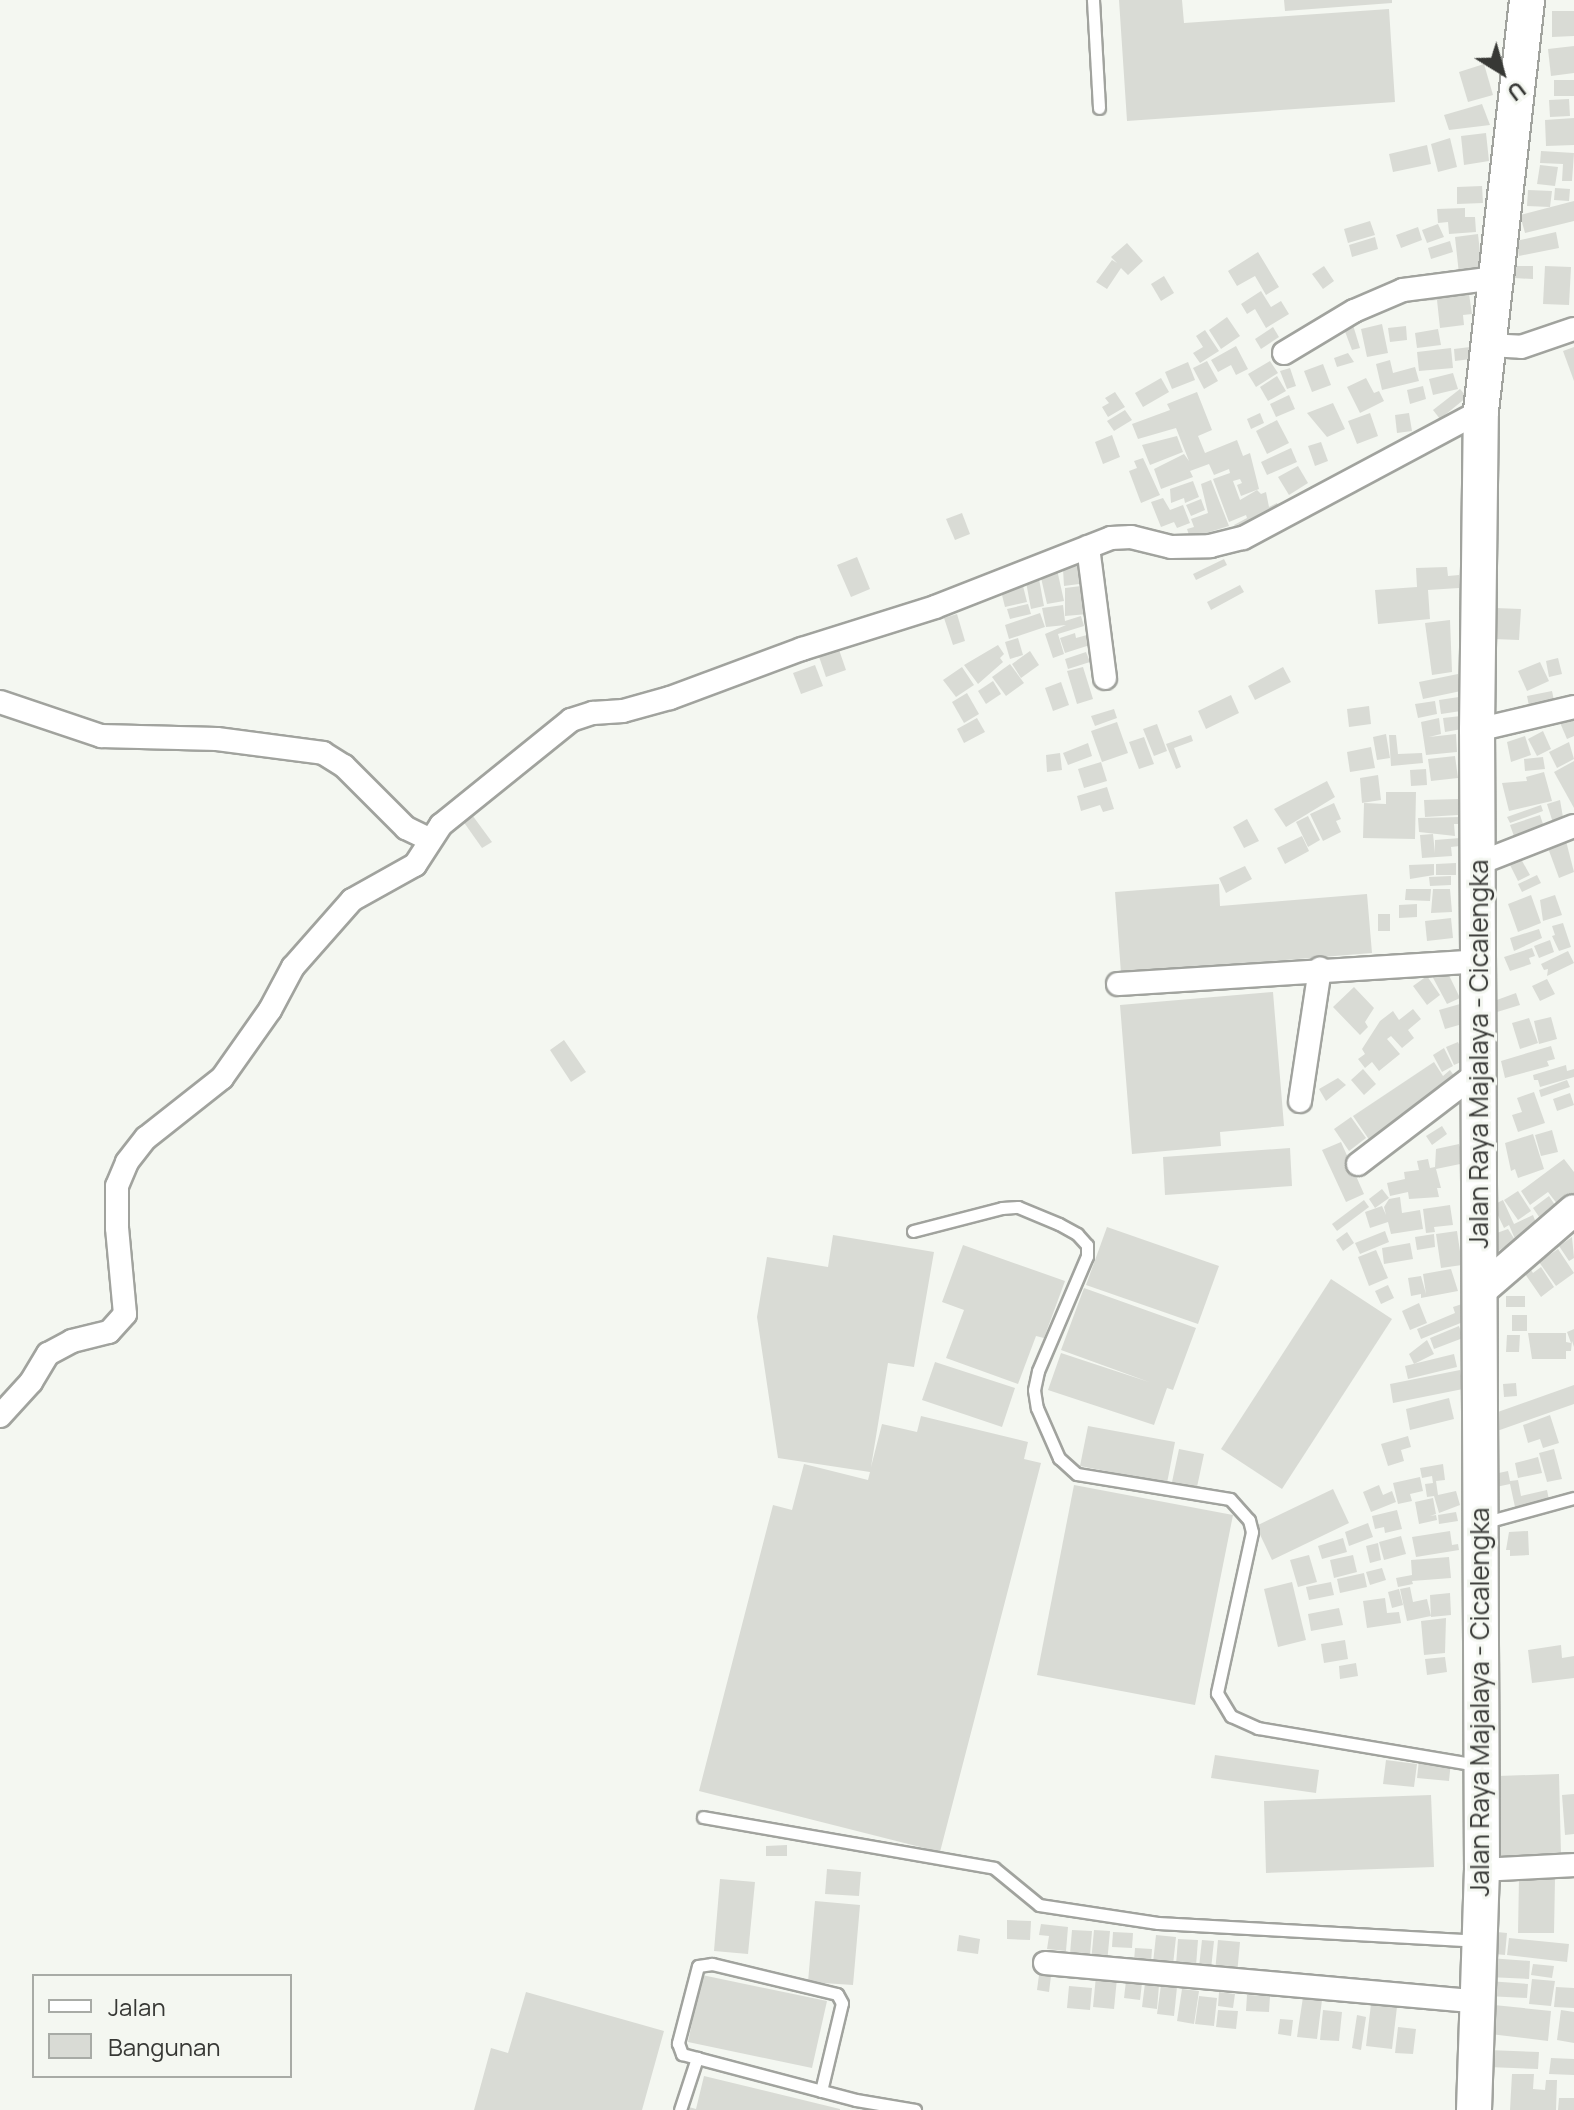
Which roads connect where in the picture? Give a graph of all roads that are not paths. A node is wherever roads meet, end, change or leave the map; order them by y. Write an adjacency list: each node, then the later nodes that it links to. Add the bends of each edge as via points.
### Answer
1 (1093, 0): 3 (lane)
2 (1527, 0): 4 (main road, Jalan Raya Majalaya - Cicalengka)
3 (1099, 108)
4 (1495, 278): 6 (main road, Jalan Raya Majalaya - Cicalengka); 7 (street, via 1403,290 1354,311)
5 (1574, 329): 6 (street, via 1521,347)
6 (1488, 345): 8 (main road, Jalan Raya Majalaya - Cicalengka)
7 (1284, 353)
8 (1481, 411): 9 (street, via 1243,538 1171,547 1111,538); 13 (main road, Jalan Raya Majalaya - Cicalengka)
9 (1088, 547): 10 (street); 15 (street, via 935,607 670,698 571,720 474,795)
10 (1105, 678)
11 (0, 702): 15 (street, via 101,736 217,739 323,753 344,766 406,828)
12 (1574, 707): 13 (street)
13 (1477, 730): 16 (main road, Jalan Raya Majalaya - Cicalengka)
14 (1574, 826): 16 (street)
15 (429, 839): 26 (street, via 415,865 352,900 293,967 222,1078 146,1138 127,1162 117,1186 125,1314 109,1332 72,1341 48,1354)
16 (1477, 864): 17 (main road, Jalan Raya Majalaya - Cicalengka)
17 (1479, 961): 18 (street); 20 (main road, Jalan Raya Majalaya - Cicalengka)
18 (1320, 968): 19 (street); 21 (street)
19 (1118, 984)
20 (1480, 1071): 22 (street); 25 (main road, Jalan Raya Majalaya - Cicalengka)
21 (1300, 1101)
22 (1358, 1164)
23 (1574, 1210): 25 (main road)
24 (913, 1231): 29 (lane, via 1018,1207 1077,1234 1087,1245 1038,1371 1037,1408 1059,1458 1077,1474 1230,1499 1249,1520 1252,1532 1217,1693 1231,1716 1258,1728)
25 (1479, 1292): 28 (main road, Jalan Raya Majalaya - Cicalengka)
26 (0, 1416)
27 (1574, 1498): 28 (lane)
28 (1479, 1523): 29 (main road, Jalan Raya Majalaya - Cicalengka)
29 (1481, 1766): 32 (main road, Jalan Raya Majalaya - Cicalengka)
30 (703, 1817): 33 (lane, via 994,1868 1039,1905 1158,1923)
31 (1574, 1865): 32 (street)
32 (1482, 1870): 33 (main road, Jalan Raya Majalaya - Cicalengka)
33 (1480, 1941): 35 (main road, Jalan Raya Majalaya - Cicalengka)
34 (1045, 1963): 35 (street)
35 (1479, 2002): 41 (main road, Jalan Raya Majalaya - Cicalengka)
36 (697, 2058): 37 (lane); 37 (lane, via 682,2054 678,2043 698,1966 712,1964 837,1994 842,2003); 39 (lane)
37 (821, 2091): 38 (lane)
38 (855, 2105): 40 (lane)
39 (680, 2110)
40 (915, 2110)
41 (1474, 2110)

